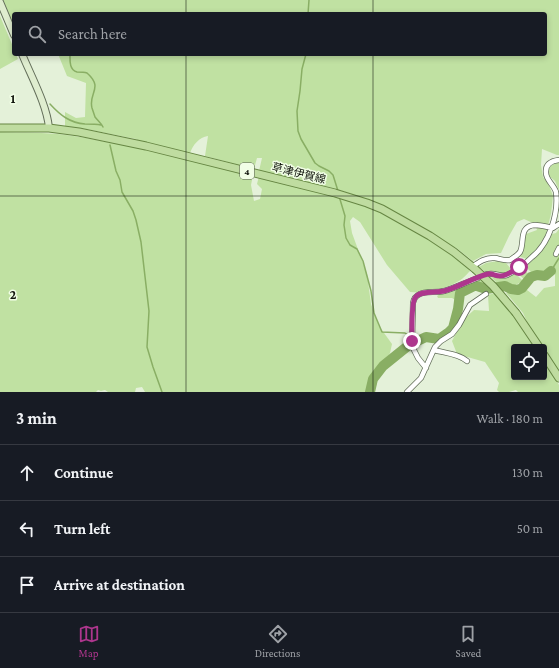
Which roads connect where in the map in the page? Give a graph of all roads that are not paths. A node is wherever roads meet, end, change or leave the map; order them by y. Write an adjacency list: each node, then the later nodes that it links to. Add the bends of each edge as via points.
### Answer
1 (0, 2): 2 (street)
2 (12, 30)
3 (23, 56): 5 (street, via 45,109)
4 (0, 128): 5 (main road, 草津伊賀線 / 4)
5 (49, 128): 11 (main road, 草津伊賀線 / 4, via 146,146 367,203 430,236)
6 (559, 160): 8 (street, via 549,163 546,174 558,201)
7 (559, 224): 8 (street)
8 (553, 228): 11 (street, via 536,225 528,227 522,236 520,251 516,256 509,260 484,259); 17 (street, via 538,252 506,275 489,274 444,291 422,292 415,297 412,343 418,358)
9 (559, 248): 10 (street)
10 (556, 254)
11 (473, 268): 13 (main road, 草津伊賀線 / 4, bridge, via 516,312)
12 (486, 294): 14 (street, via 470,305 452,334 441,341)
13 (537, 344)
14 (434, 350): 16 (street); 17 (street)
15 (547, 360): 18 (main road)
16 (467, 361)
17 (426, 368): 19 (street, via 421,378)
18 (559, 378)
19 (407, 392)

